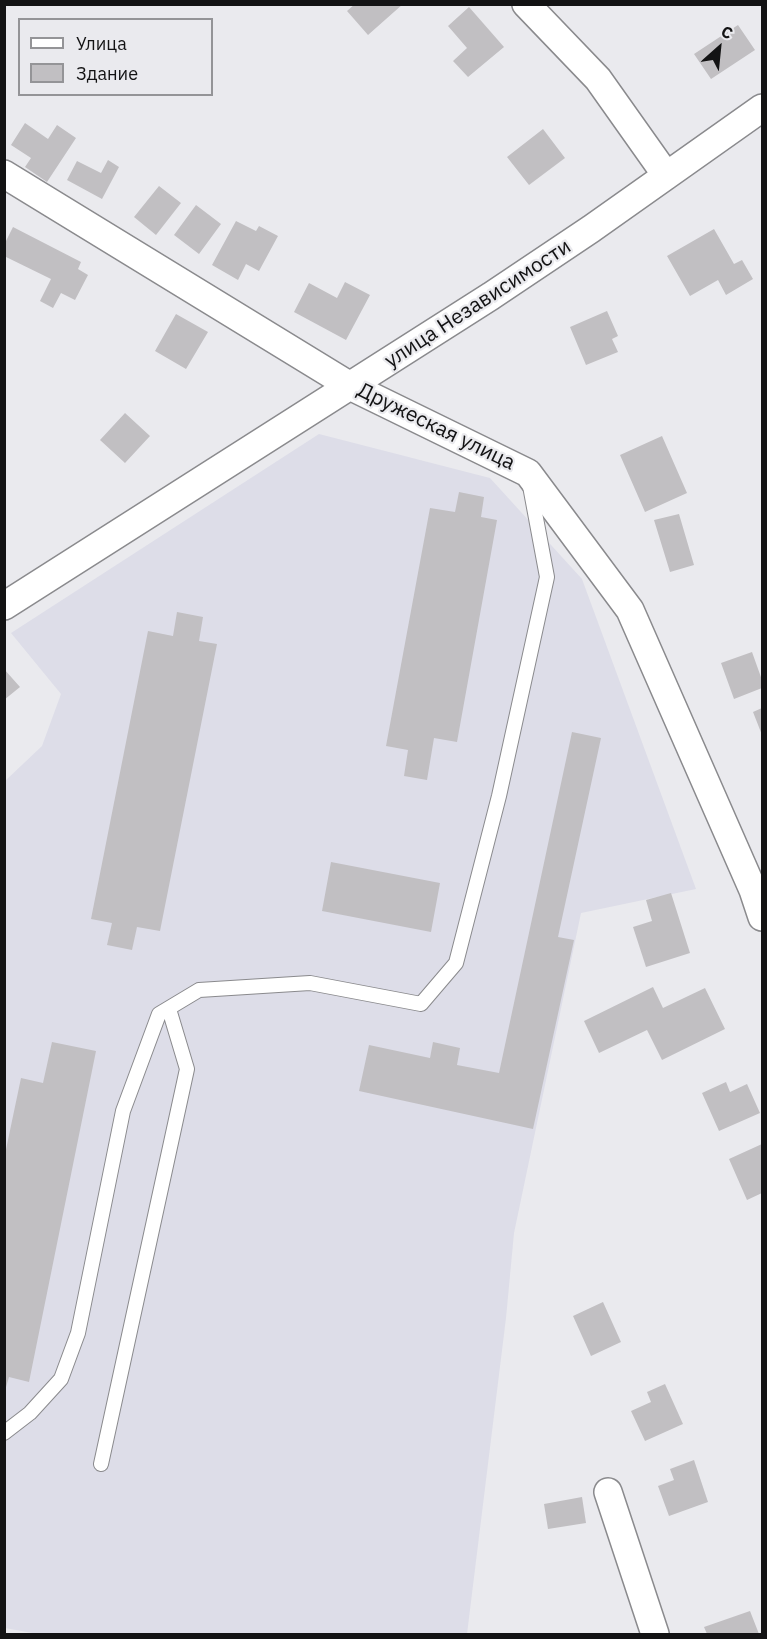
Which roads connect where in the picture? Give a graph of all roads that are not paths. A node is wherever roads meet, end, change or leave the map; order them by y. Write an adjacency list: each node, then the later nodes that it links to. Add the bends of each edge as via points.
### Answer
1 (526, 4): 4 (street, via 598,79)
2 (762, 108): 4 (street, улица Независимости)
3 (4, 174): 5 (street, Дружеская улица)
4 (666, 175): 5 (street, улица Независимости, via 571,243)
5 (352, 387): 6 (street, Дружеская улица); 7 (street, улица Независимости)
6 (528, 472): 8 (street, Дружеская улица, via 630,610); 9 (lane, via 547,577 499,796 456,963 421,1004 310,983 199,990)
7 (4, 606)
8 (762, 917)
9 (169, 1008): 10 (lane, via 159,1014 123,1111 78,1333 62,1379 30,1413); 11 (lane, via 187,1069)
10 (4, 1433)
11 (101, 1464)
12 (608, 1492): 13 (street)
13 (656, 1635)

